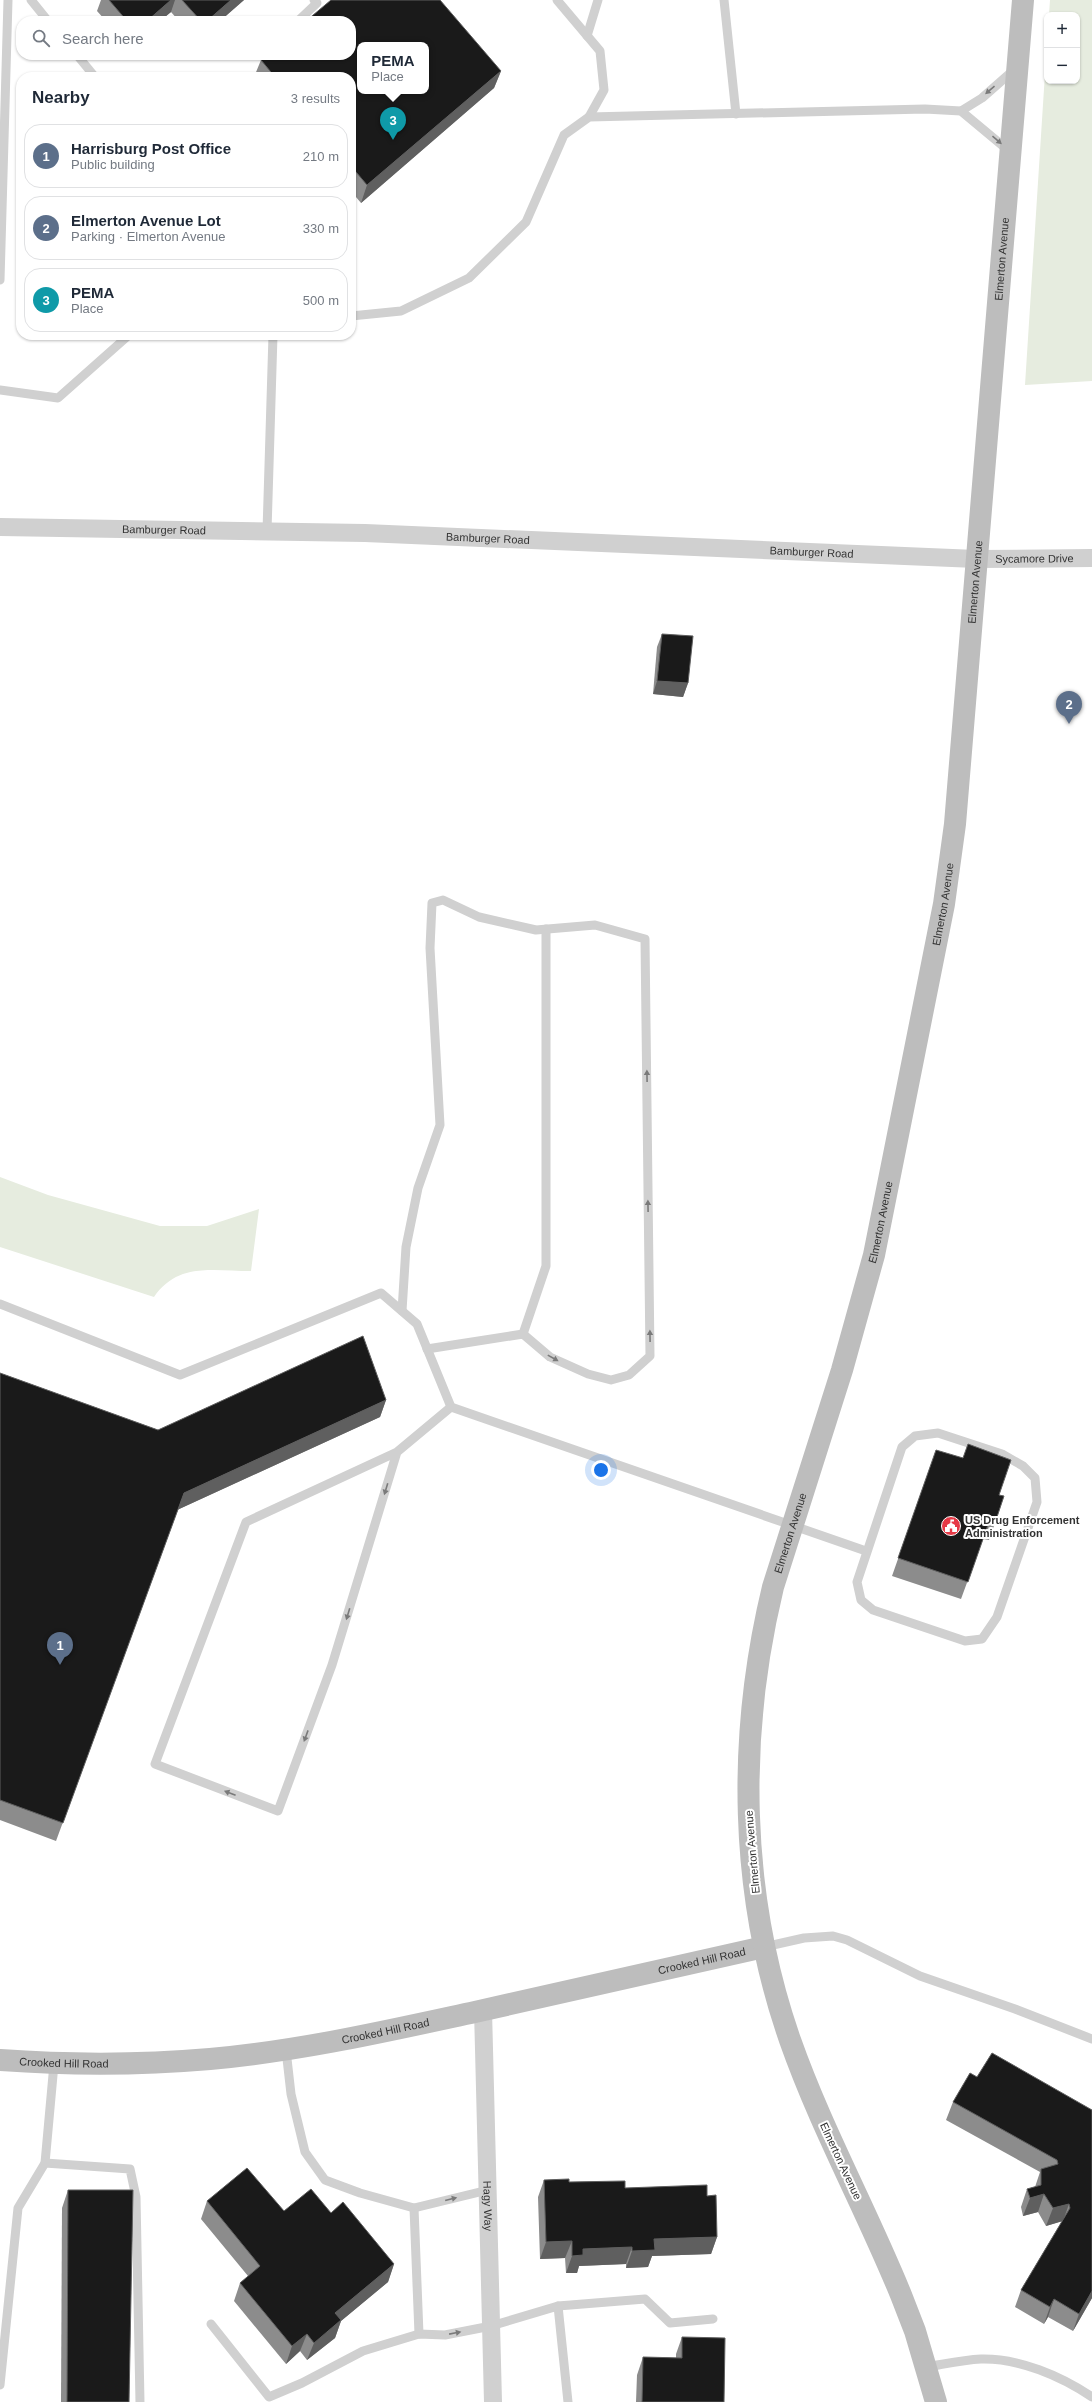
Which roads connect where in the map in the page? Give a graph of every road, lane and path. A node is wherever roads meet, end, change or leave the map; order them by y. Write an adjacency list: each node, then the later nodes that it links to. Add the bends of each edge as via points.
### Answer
1 (8, 0): 18 (lane)
2 (31, 0): 8 (lane)
3 (314, 0): 9 (lane, via 317,3)
4 (557, 0): 10 (lane)
5 (598, 0): 10 (lane)
6 (724, 0): 15 (lane)
7 (1023, 0): 12 (main road, Elmerton Avenue)
8 (44, 16)
9 (303, 16)
10 (587, 36): 16 (lane, via 600,51 604,90)
11 (81, 60): 13 (lane)
12 (1017, 67): 14 (lane, one-way to 14, via 982,98); 17 (main road, Elmerton Avenue)
13 (91, 72)
14 (961, 111): 15 (lane, via 924,109); 17 (lane, one-way to 17)
15 (736, 114): 16 (lane)
16 (589, 117): 19 (lane, via 564,135 526,222 469,278 401,311)
17 (1010, 152): 26 (main road, Elmerton Avenue)
18 (0, 280)
19 (356, 316)
20 (123, 340): 22 (lane, via 58,398)
21 (273, 340): 24 (lane)
22 (0, 390)
23 (0, 527): 24 (street, Bamburger Road)
24 (267, 531): 26 (street, Bamburger Road)
25 (1092, 558): 26 (street, Sycamore Drive)
26 (976, 559): 34 (main road, Elmerton Avenue, via 955,824 944,904 874,1255 842,1370)
27 (546, 929): 29 (lane, via 536,930 479,917 443,900 432,903 430,948 440,1125 418,1188 406,1247); 30 (lane, via 546,1266); 30 (lane, one-way to 27, via 550,1357 588,1374 611,1380 629,1375 650,1356 645,939 595,925)
28 (0, 1304): 29 (lane, via 180,1375 381,1293)
29 (402, 1311): 31 (lane, via 417,1324)
30 (523, 1334): 31 (lane)
31 (427, 1349): 32 (lane)
32 (451, 1406): 33 (lane); 34 (lane)
33 (397, 1452): 33 (lane, one-way to 33, via 332,1665 278,1811 155,1764 246,1522)
34 (793, 1526): 35 (lane); 36 (main road, Elmerton Avenue, via 764,1624 752,1708 748,1806 755,1897)
35 (866, 1551): 35 (lane, via 902,1447 915,1436 938,1433 1002,1454 1024,1466 1035,1478 1037,1502 997,1618 982,1639 965,1641 873,1610 861,1600 857,1582)
36 (764, 1947): 37 (main road, Crooked Hill Road); 38 (lane, via 804,1938 833,1936 847,1940 920,1976); 50 (main road, Elmerton Avenue, via 789,2039 806,2084 886,2258 915,2331)
37 (483, 2010): 39 (main road, Crooked Hill Road, via 356,2038); 43 (street, Hagy Way)
38 (1092, 2039)
39 (286, 2050): 41 (main road, Crooked Hill Road, via 137,2064); 44 (lane, via 291,2094 305,2152 325,2180)
40 (0, 2060): 41 (main road, Crooked Hill Road)
41 (54, 2064): 42 (lane)
42 (45, 2163): 51 (lane, via 18,2208); 53 (lane, via 130,2169 136,2197)
43 (488, 2190): 44 (lane, one-way to 43); 48 (street, Hagy Way)
44 (414, 2208): 49 (lane)
45 (558, 2306): 46 (lane, via 645,2299 670,2323); 48 (lane); 55 (lane)
46 (713, 2319)
47 (211, 2324): 49 (lane, via 269,2397 363,2351)
48 (491, 2326): 49 (lane, one-way to 48, via 445,2335); 54 (street, Hagy Way)
49 (419, 2334)
50 (926, 2368): 52 (lane, via 962,2360 1008,2362 1075,2385); 56 (main road, Elmerton Avenue)
51 (0, 2385)
52 (1092, 2397)
53 (140, 2402)
54 (493, 2402)
55 (568, 2402)
56 (936, 2402)

